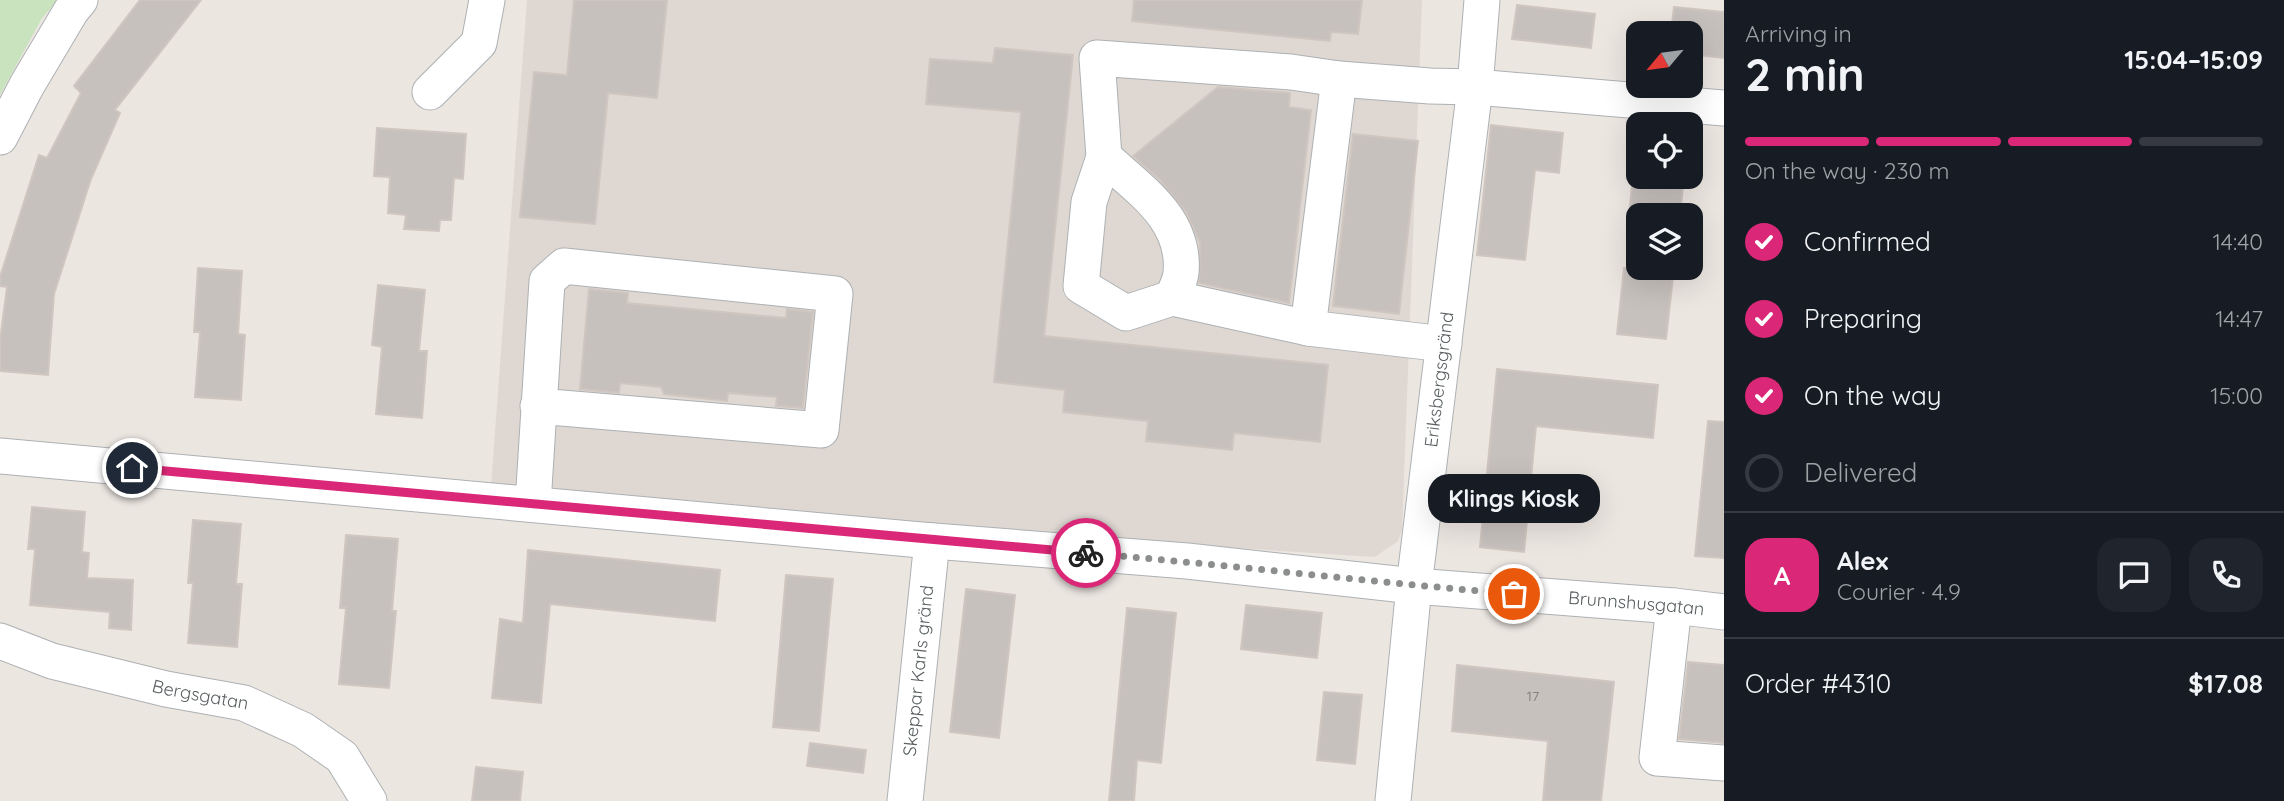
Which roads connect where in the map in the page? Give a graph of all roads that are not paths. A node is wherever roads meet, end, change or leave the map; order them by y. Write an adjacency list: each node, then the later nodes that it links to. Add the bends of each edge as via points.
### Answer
1 (80, 0): 8 (street)
2 (486, 0): 6 (street, via 479,43)
3 (1482, 0): 5 (street, Eriksbergsgränd)
4 (1339, 79): 5 (street); 9 (street, via 1097,58); 11 (street)
5 (1475, 87): 7 (street); 12 (street, Eriksbergsgränd)
6 (430, 92)
7 (1724, 108)
8 (0, 137)
9 (1104, 157): 10 (street, via 1166,215 1181,244 1181,276); 10 (street, via 1088,202 1081,286 1126,313)
10 (1172, 298): 11 (street)
11 (1308, 328): 12 (street)
12 (1444, 344): 17 (street, Eriksbergsgränd)
13 (538, 406): 13 (street, via 547,281 564,266 835,294 821,430); 15 (street)
14 (0, 456): 15 (street, Brunnshusgatan)
15 (533, 504): 16 (street, Brunnshusgatan)
16 (932, 541): 17 (street, Brunnshusgatan, via 1187,561); 23 (street, Skeppar Karls gränd)
17 (1414, 586): 18 (street, Brunnshusgatan); 24 (street, Eriksbergsgränd)
18 (1674, 606): 19 (street, Brunnshusgatan); 21 (street, via 1657,758)
19 (1724, 611)
20 (0, 641): 22 (street, Bergsgatan, via 52,661 244,703 303,730 342,757)
21 (1724, 763)
22 (369, 801)
23 (905, 801)
24 (1393, 801)

